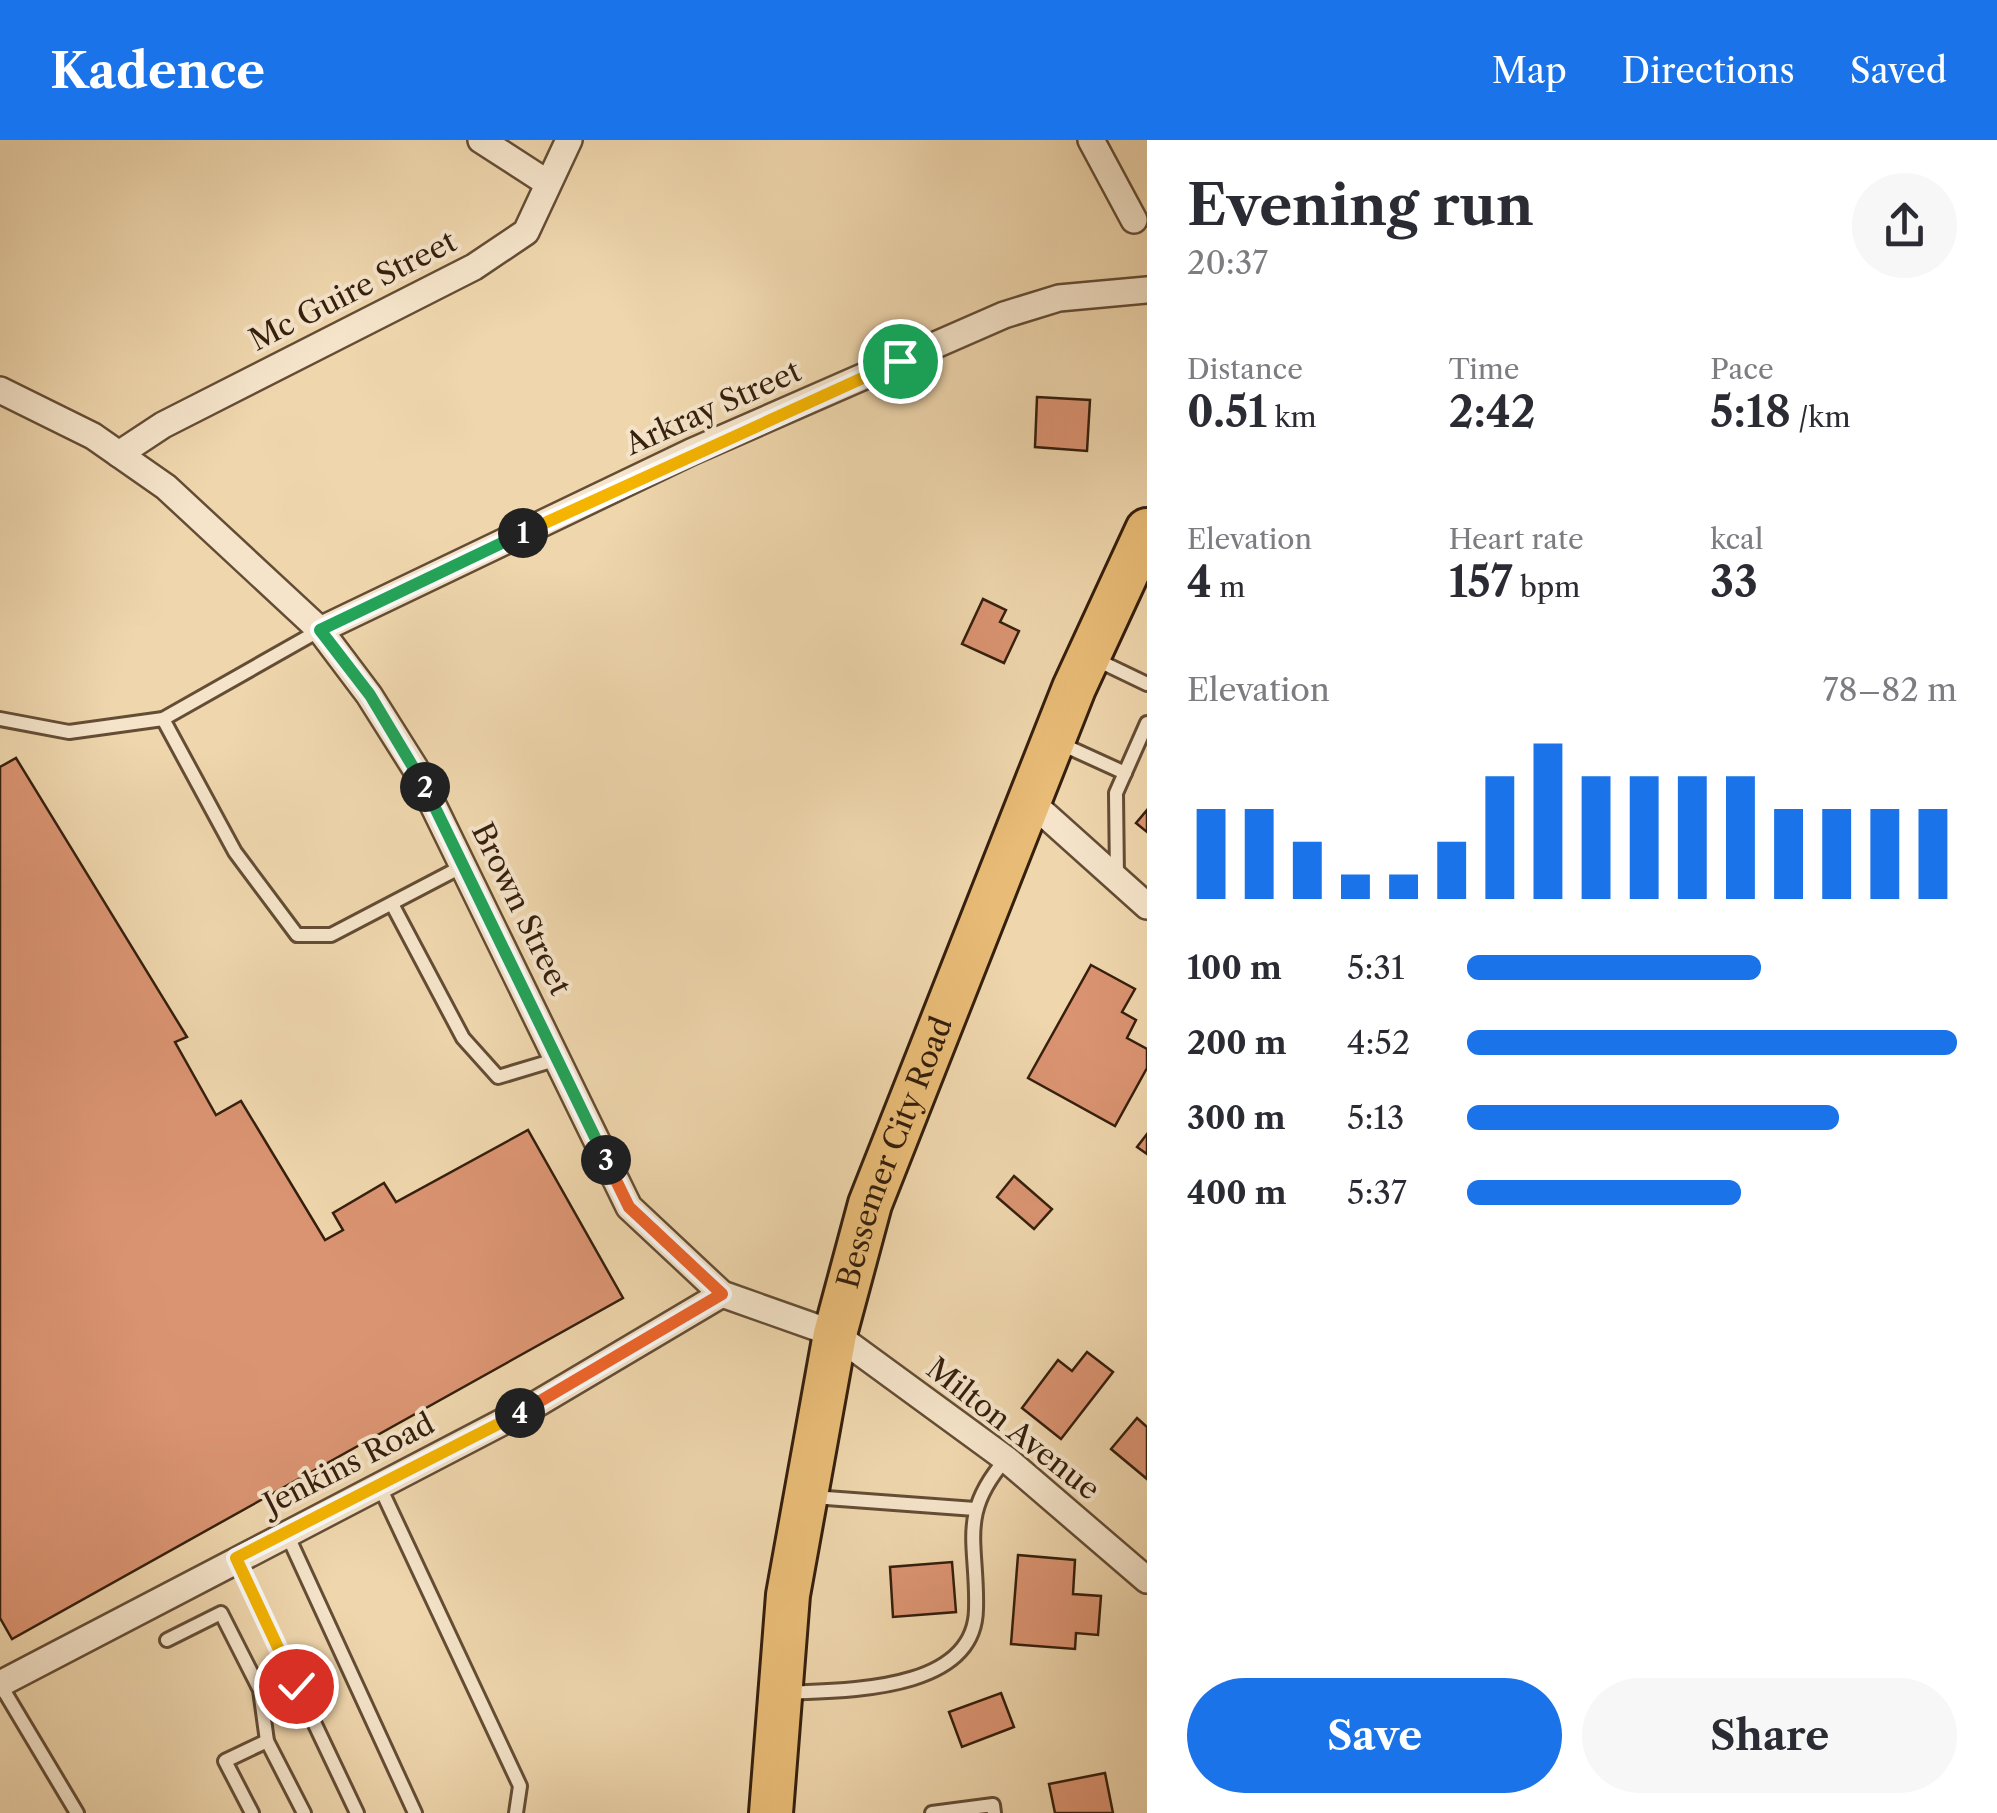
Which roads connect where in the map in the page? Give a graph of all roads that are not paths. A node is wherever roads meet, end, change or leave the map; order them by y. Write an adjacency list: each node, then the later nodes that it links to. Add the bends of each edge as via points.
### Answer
1 (482, 140): 4 (street)
2 (569, 140): 4 (street, Mc Guire Street)
3 (1091, 140): 5 (street)
4 (546, 182): 8 (street, Mc Guire Street, via 526,232 474,267 163,425)
5 (1134, 220)
6 (1147, 290): 10 (street, Arkray Street, via 1059,298 1004,315 691,452)
7 (0, 390): 8 (street, Brown Street)
8 (119, 454): 10 (street, Brown Street, via 212,526)
9 (1147, 530): 11 (main road, Bessemer City Road, via 1130,582)
10 (320, 630): 14 (lane); 19 (street, Brown Street, via 415,768)
11 (1089, 656): 12 (lane); 16 (main road, Bessemer City Road)
12 (1147, 684)
13 (0, 719): 14 (lane, via 69,732)
14 (163, 719): 21 (lane, via 235,852 297,934 331,935)
15 (1147, 723): 17 (lane)
16 (1054, 741): 17 (lane); 18 (main road, Bessemer City Road)
17 (1124, 773): 20 (lane, via 1116,793)
18 (1031, 802): 20 (street); 25 (main road, Bessemer City Road, via 870,1204)
19 (464, 866): 21 (lane); 23 (street, Brown Street)
20 (1117, 879): 22 (street)
21 (392, 904): 23 (lane, via 462,1038 498,1076)
22 (1147, 906)
23 (558, 1059): 24 (street, Brown Street, via 629,1207)
24 (722, 1294): 25 (street, Brown Street); 27 (street, Jenkins Road, via 535,1405)
25 (835, 1334): 26 (street, Milton Avenue); 28 (main road, Bessemer City Road)
26 (1006, 1458): 29 (lane); 32 (street, Milton Avenue)
27 (379, 1485): 30 (street, Jenkins Road); 42 (lane, via 520,1786)
28 (806, 1496): 29 (lane); 35 (main road, Bessemer City Road)
29 (975, 1509): 35 (lane, via 970,1536 977,1613 964,1648 930,1673 872,1689)
30 (286, 1532): 31 (street, Jenkins Road); 41 (lane)
31 (236, 1558): 34 (street, Jenkins Road); 40 (lane)
32 (1147, 1580)
33 (168, 1640): 36 (lane, via 221,1613 260,1690)
34 (0, 1684): 37 (lane)
35 (778, 1694): 43 (main road, Bessemer City Road)
36 (267, 1741): 38 (lane, via 225,1761); 39 (lane)
37 (77, 1813)
38 (252, 1813)
39 (304, 1813)
40 (357, 1813)
41 (415, 1813)
42 (516, 1813)
43 (771, 1813)
44 (932, 1813): 45 (lane, via 994,1806)
45 (994, 1813)

